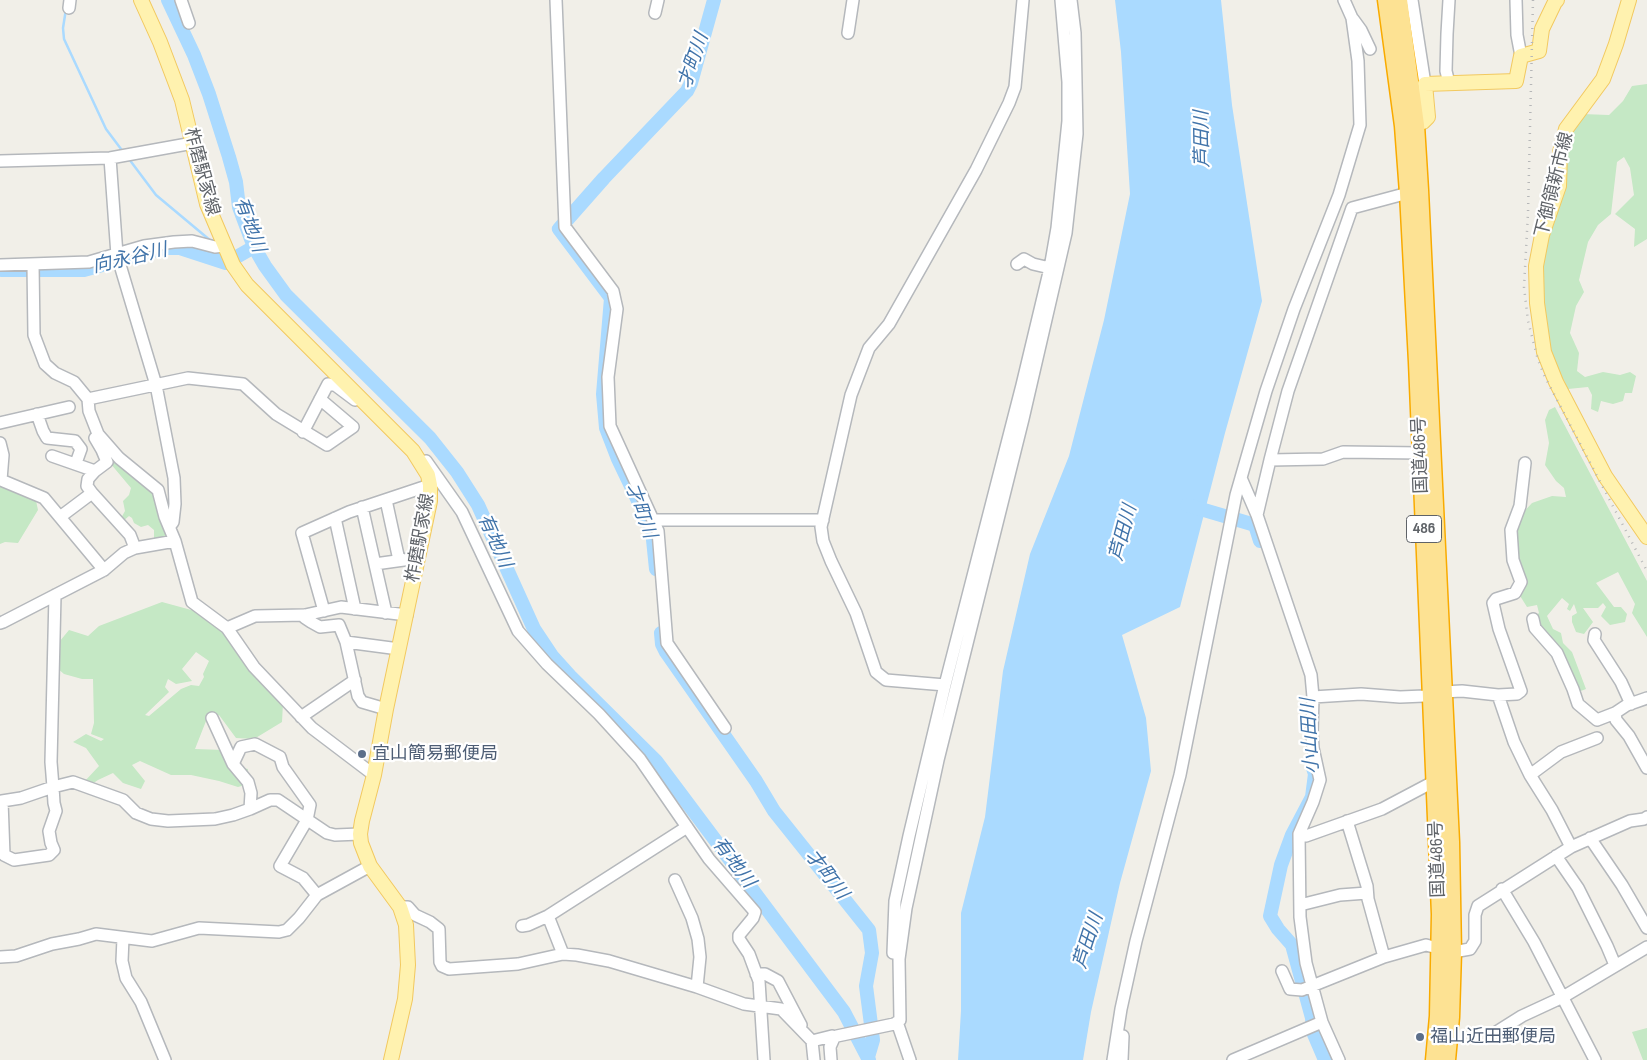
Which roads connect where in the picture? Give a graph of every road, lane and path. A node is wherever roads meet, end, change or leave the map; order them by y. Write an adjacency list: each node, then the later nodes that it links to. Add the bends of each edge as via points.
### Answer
1 (141, 0): 25 (main road, 柞磨駅家線, via 182,100)
2 (181, 0): 18 (street)
3 (556, 0): 62 (street, via 564,227 613,291 617,309 608,377 610,426)
4 (658, 0): 16 (street)
5 (853, 0): 19 (street)
6 (1023, 0): 63 (street, via 1015,87 1009,103 976,170 890,324 869,348 850,395)
7 (1061, 0): 30 (street, via 1068,121)
8 (1071, 0): 29 (street, via 1075,33 1077,134)
9 (1344, 0): 17 (street)
10 (1386, 0): 24 (highway, 国道486号 / 486)
11 (1449, 0): 22 (street, via 1446,71)
12 (1516, 0): 21 (street)
13 (1558, 0): 21 (main road, via 1542,29 1539,51)
14 (1629, 0): 65 (main road, 下御領新市線, via 1604,79 1566,129 1560,152 1559,186 1542,235 1536,266 1537,304 1544,352 1556,382 1605,476)
15 (1411, 1): 23 (street); 24 (highway, 国道486号 / 486)
16 (655, 12)
17 (1352, 18): 20 (street); 54 (street, via 1358,61 1360,125 1339,195 1275,364)
18 (190, 23)
19 (848, 33)
20 (1370, 49)
21 (1521, 56): 22 (main road, via 1516,81)
22 (1449, 83): 23 (main road)
23 (1425, 84): 24 (main road, via 1428,117 1423,122)
24 (1409, 125): 28 (highway, 国道486号 / 486); 86 (highway, 国道486号 / 486, via 1428,360)
25 (193, 143): 26 (street); 31 (main road, 柞磨駅家線, via 207,204)
26 (110, 158): 27 (street); 32 (street)
27 (0, 162)
28 (1408, 193): 48 (highway, 国道486号 / 486); 50 (street, via 1352,208 1288,391)
29 (1069, 212): 30 (street); 129 (street, via 1026,410 938,760 906,908)
30 (1057, 228): 35 (street)
31 (229, 256): 32 (street, via 216,247 192,241 144,246); 41 (main road, 柞磨駅家線, via 247,286)
32 (118, 260): 36 (street); 37 (street)
33 (0, 264): 36 (street)
34 (1018, 264): 35 (street, via 1024,259)
35 (1050, 268): 85 (street)
36 (33, 269): 38 (street, via 34,335 45,364 74,382)
37 (156, 385): 38 (street); 45 (street, via 188,378 243,384 276,414); 64 (street, via 174,478 175,504)
38 (88, 399): 44 (street)
39 (320, 399): 41 (street, via 328,384 335,385); 45 (street); 45 (street, via 353,426 327,445)
40 (69, 407): 42 (street)
41 (374, 412): 47 (main road, 柞磨駅家線)
42 (37, 414): 43 (street); 51 (street, via 47,438 75,442 80,449)
43 (0, 423)
44 (95, 428): 53 (street, via 91,433 107,462); 64 (street, via 119,458 158,490)
45 (303, 432)
46 (0, 443): 60 (street, via 1,480 44,498)
47 (413, 452): 55 (main road, 柞磨駅家線, via 428,475); 107 (street, via 422,455 462,512 518,631 640,759)
48 (1421, 453): 50 (street, via 1343,452 1323,459); 86 (highway, 国道486号 / 486)
49 (52, 456): 51 (street)
50 (1270, 460): 59 (street)
51 (76, 463): 53 (street)
52 (1525, 463): 87 (street, via 1520,506 1511,530 1513,560 1521,582 1515,593 1493,603 1521,691)
53 (95, 471): 56 (street, via 87,486)
54 (1241, 478): 59 (street); 137 (street, via 1180,775)
55 (430, 486): 57 (street); 68 (main road, 柞磨駅家線)
56 (92, 493): 60 (street); 67 (street, via 130,535)
57 (386, 500): 58 (street); 69 (street)
58 (362, 507): 61 (street); 70 (street)
59 (1257, 515): 88 (street, via 1311,675)
60 (60, 517): 71 (street)
61 (335, 518): 73 (street, via 302,533); 74 (street)
62 (652, 520): 63 (street); 95 (street, via 658,531 667,643)
63 (823, 520): 85 (street, via 823,540 856,613 876,672 886,680)
64 (170, 526): 66 (street)
65 (1647, 537)
66 (175, 541): 67 (street); 80 (street, via 192,602)
67 (135, 548): 71 (street)
68 (418, 558): 69 (street); 77 (main road, 柞磨駅家線)
69 (399, 560): 70 (street)
70 (375, 564): 75 (street)
71 (104, 570): 72 (street)
72 (55, 595): 79 (street); 102 (street)
73 (324, 610): 74 (street, via 341,607); 76 (street)
74 (355, 610): 75 (street)
75 (386, 613): 77 (street)
76 (305, 614): 80 (street, via 255,616); 82 (street, via 320,627 339,625)
77 (406, 615): 83 (main road, 柞磨駅家線)
78 (1533, 619): 92 (street, via 1535,628 1556,653 1578,704 1597,720)
79 (0, 623)
80 (227, 628): 93 (street, via 254,667)
81 (1595, 634): 90 (street, via 1594,640)
82 (346, 642): 83 (street); 84 (street)
83 (399, 649): 91 (main road, 柞磨駅家線)
84 (355, 680): 91 (street, via 362,702); 93 (street)
85 (945, 685): 129 (street, via 895,901 893,956)
86 (1437, 693): 87 (street, via 1462,691); 88 (street); 101 (highway, 国道486号 / 486); 125 (highway, 国道486号 / 486, via 1451,842)
87 (1498, 696): 100 (street)
88 (1314, 698): 109 (street, via 1313,748 1320,780)
89 (1647, 698): 90 (street)
90 (1631, 704): 92 (street)
91 (386, 709): 99 (main road, 柞磨駅家線)
92 (1615, 713): 98 (street, via 1616,720)
93 (301, 717): 99 (street)
94 (212, 718): 97 (street)
95 (725, 728)
96 (1597, 738): 100 (street, via 1561,752)
97 (233, 764): 103 (street, via 248,782); 105 (street, via 241,747 255,744 280,757 283,767 310,805)
98 (1647, 768)
99 (374, 775): 108 (main road, 柞磨駅家線)
100 (1530, 775): 111 (street)
101 (1435, 781): 106 (street); 125 (highway, 国道486号 / 486)
102 (53, 787): 102 (street, via 56,811 50,830 54,850 49,855 14,860 4,855 2,801); 103 (street, via 73,782 123,800 136,812 151,819 168,821 215,819)
103 (250, 809): 105 (street, via 278,800)
104 (1647, 817): 110 (street)
105 (306, 820): 108 (street, via 327,833); 117 (street, via 280,866 303,878)
106 (1348, 821): 109 (street, via 1306,836); 116 (street)
107 (687, 827): 120 (street); 132 (street, via 709,859 754,912 739,939)
108 (360, 834): 113 (main road, 柞磨駅家線)
109 (1299, 834): 118 (street)
110 (1590, 838): 111 (street); 122 (street)
111 (1571, 847): 112 (street)
112 (1556, 856): 115 (street); 130 (street, via 1578,888)
113 (370, 866): 117 (street); 119 (main road, 柞磨駅家線)
114 (675, 880): 133 (street, via 698,939)
115 (1502, 889): 125 (street, via 1478,906 1470,949); 135 (street)
116 (1367, 893): 118 (street, via 1340,895); 127 (street)
117 (317, 895): 123 (street, via 287,930 279,932 199,928 152,941)
118 (1300, 905): 134 (street)
119 (400, 907): 126 (street, via 408,907 414,915 439,929 440,962 449,969 518,964); 146 (main road, 柞磨駅家線, via 406,925 408,965 405,999)
120 (548, 916): 121 (street); 126 (street)
121 (522, 926)
122 (1647, 928)
123 (123, 938): 128 (street, via 96,934); 145 (street, via 122,961 126,978 141,1002)
124 (1647, 947): 130 (street)
125 (1447, 950): 127 (street, via 1426,945); 155 (highway, 国道486号 / 486); 156 (highway, 国道486号 / 486, via 1451,1017)
126 (563, 954): 133 (street, via 609,961)
127 (1384, 957): 134 (street)
128 (0, 958)
129 (899, 959): 138 (street)
130 (1615, 965): 135 (street)
131 (1282, 971): 134 (street, via 1290,989)
132 (756, 974): 136 (street); 140 (street, via 765,974 778,981 801,1023)
133 (697, 987): 136 (street, via 744,1004)
134 (1308, 987): 139 (street)
135 (1563, 997): 141 (street); 144 (street)
136 (760, 1006): 140 (street, via 781,1009); 147 (street)
137 (1121, 1009): 151 (street); 152 (street, via 1125,1012)
138 (897, 1022): 142 (street); 150 (street)
139 (1316, 1025): 153 (street); 154 (street)
140 (801, 1030): 143 (street)
141 (1495, 1033)
142 (836, 1036): 143 (street); 149 (street, via 830,1047)
143 (812, 1040): 148 (street)
144 (1592, 1059)
145 (165, 1060)
146 (391, 1060)
147 (764, 1060)
148 (814, 1060)
149 (831, 1060)
150 (910, 1060)
151 (1114, 1060)
152 (1122, 1060)
153 (1233, 1060)
154 (1339, 1060)
155 (1434, 1060)
156 (1447, 1060)

